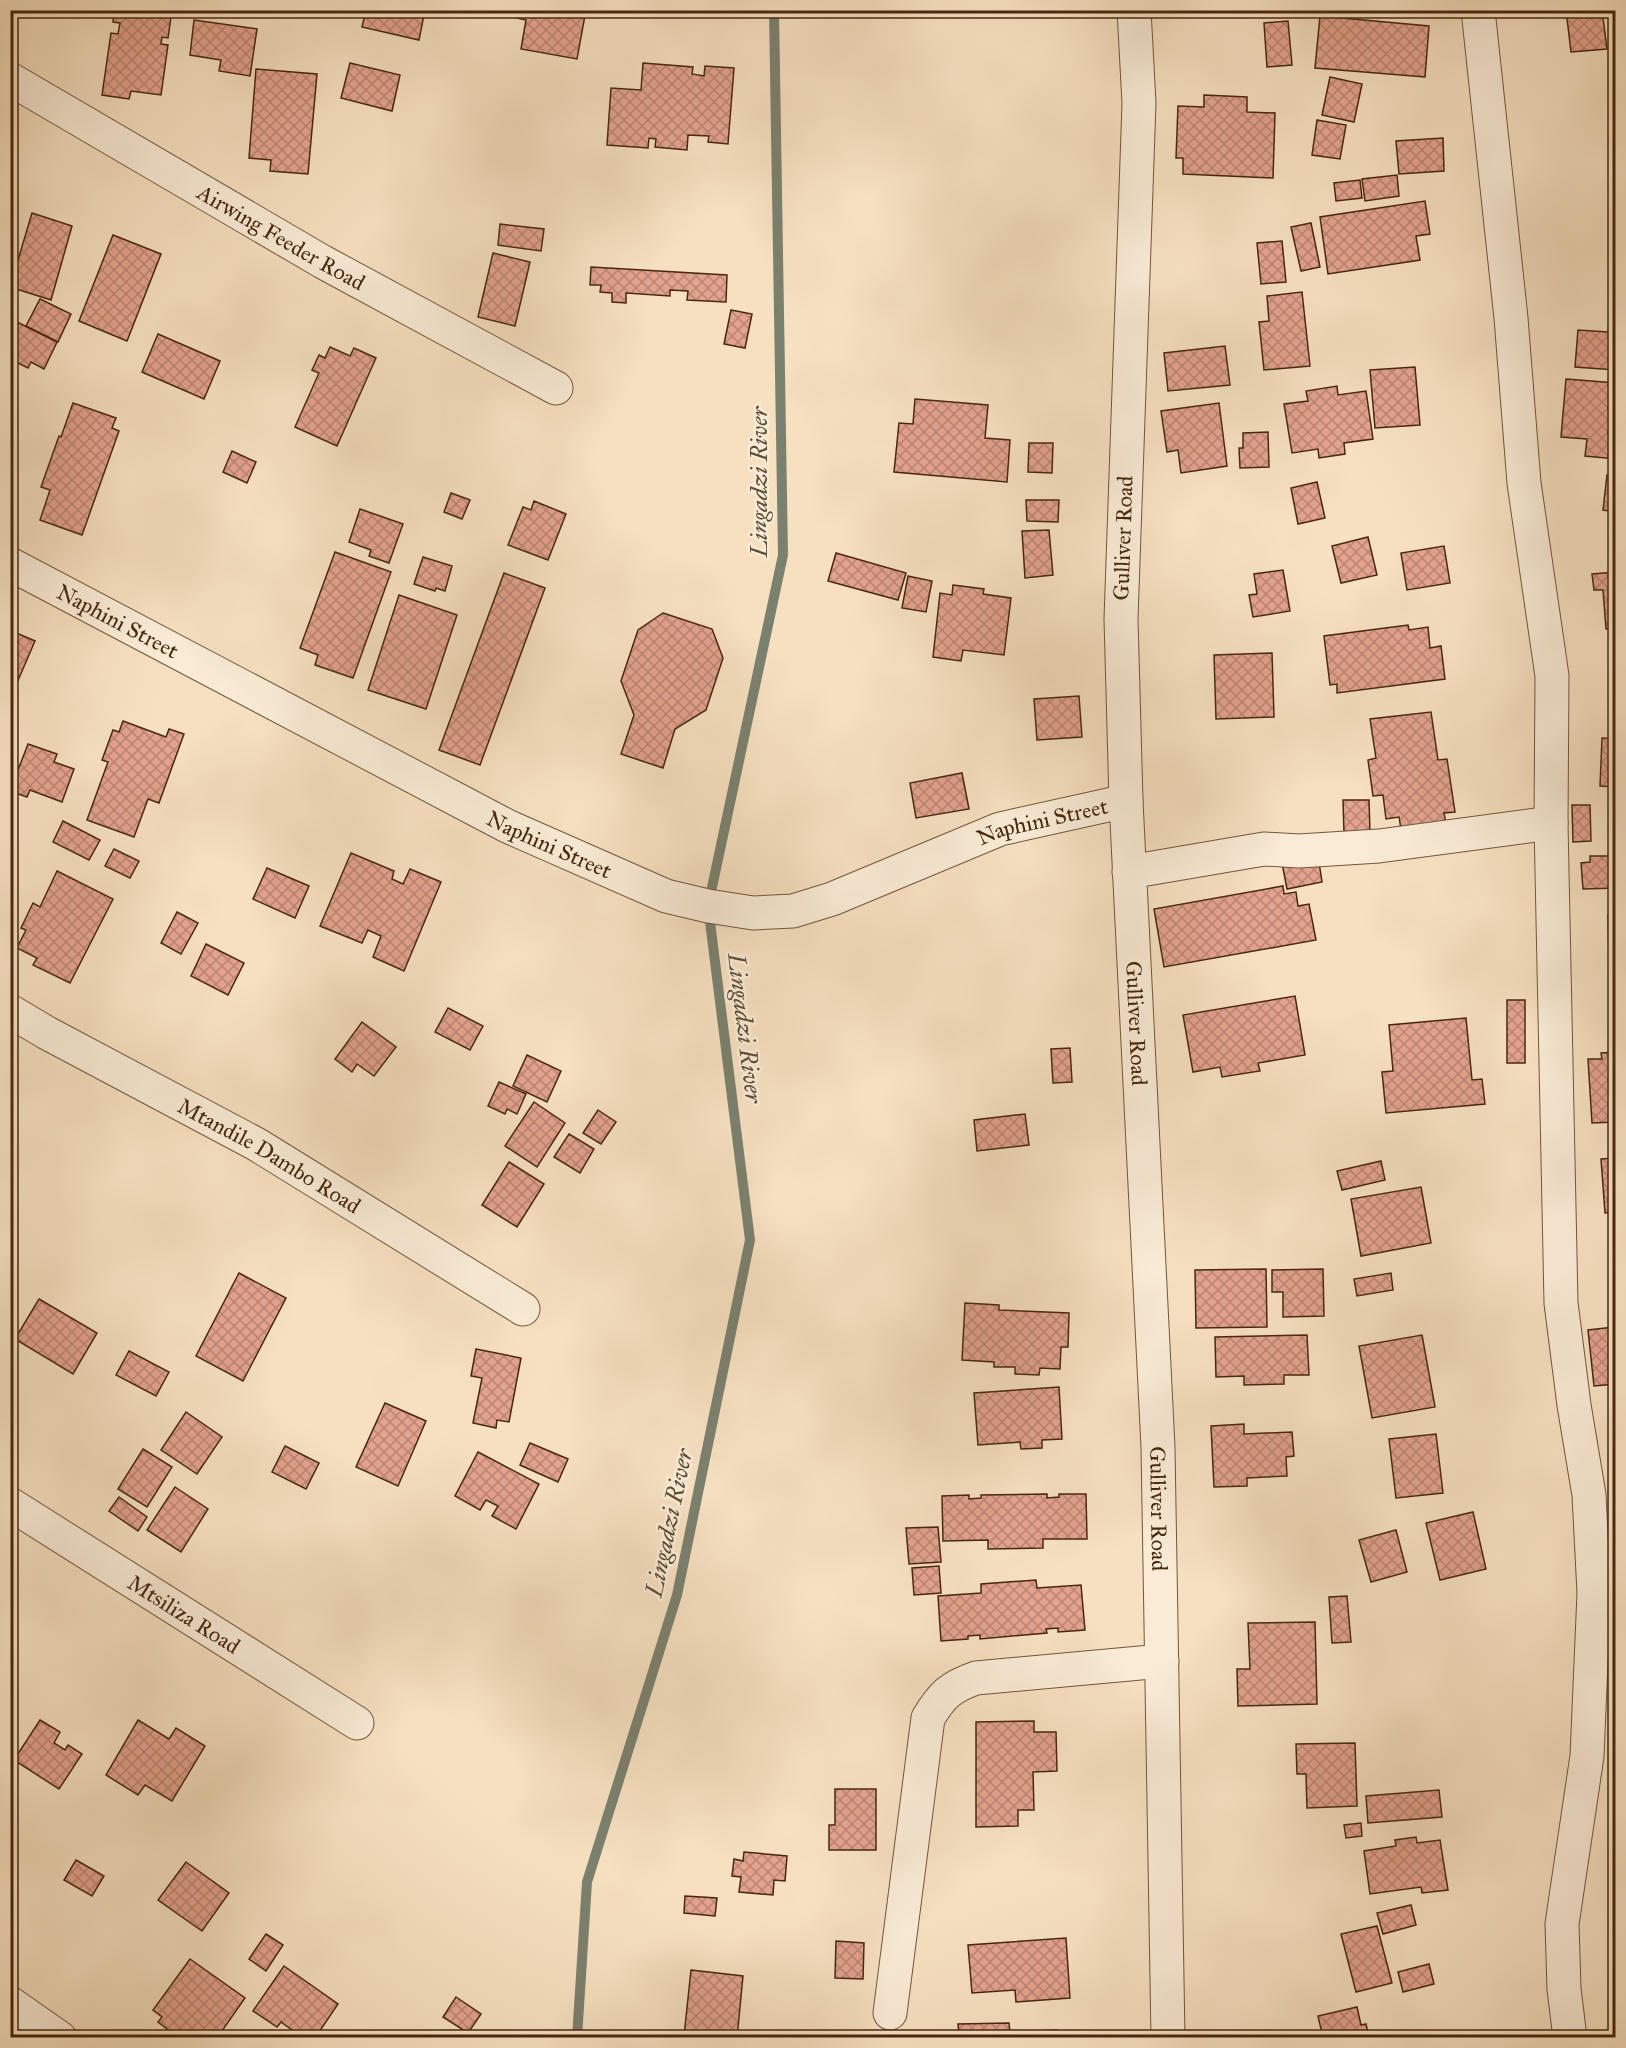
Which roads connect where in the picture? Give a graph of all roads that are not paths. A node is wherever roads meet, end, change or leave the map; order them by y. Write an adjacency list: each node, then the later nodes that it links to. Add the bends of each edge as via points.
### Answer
1 (1134, 10): 6 (street, Gulliver Road, via 1139,103 1120,618)
2 (1478, 10): 7 (street, via 1511,318 1524,483 1552,676)
3 (10, 79): 4 (street, Airwing Feeder Road, via 323,262)
4 (556, 388)
5 (10, 564): 6 (street, Naphini Street, via 507,826 666,896 708,906 753,914 793,911 832,899 1000,829)
6 (1126, 801): 8 (street, Gulliver Road)
7 (1551, 823): 8 (street, via 1379,846 1264,849); 18 (street, via 1561,1303 1589,1495 1594,1593 1587,1756 1562,1924)
8 (1129, 872): 12 (street, Gulliver Road, via 1158,1447)
9 (10, 1011): 10 (street, Mtandile Dambo Road, via 256,1144)
10 (523, 1309)
11 (10, 1504): 13 (street, Mtsiliza Road)
12 (1162, 1661): 15 (street, via 976,1677 954,1686 939,1699 928,1718); 17 (street, Gulliver Road)
13 (357, 1723)
14 (10, 2003): 16 (street)
15 (890, 2013)
16 (60, 2037)
17 (1168, 2037)
18 (1570, 2037)

